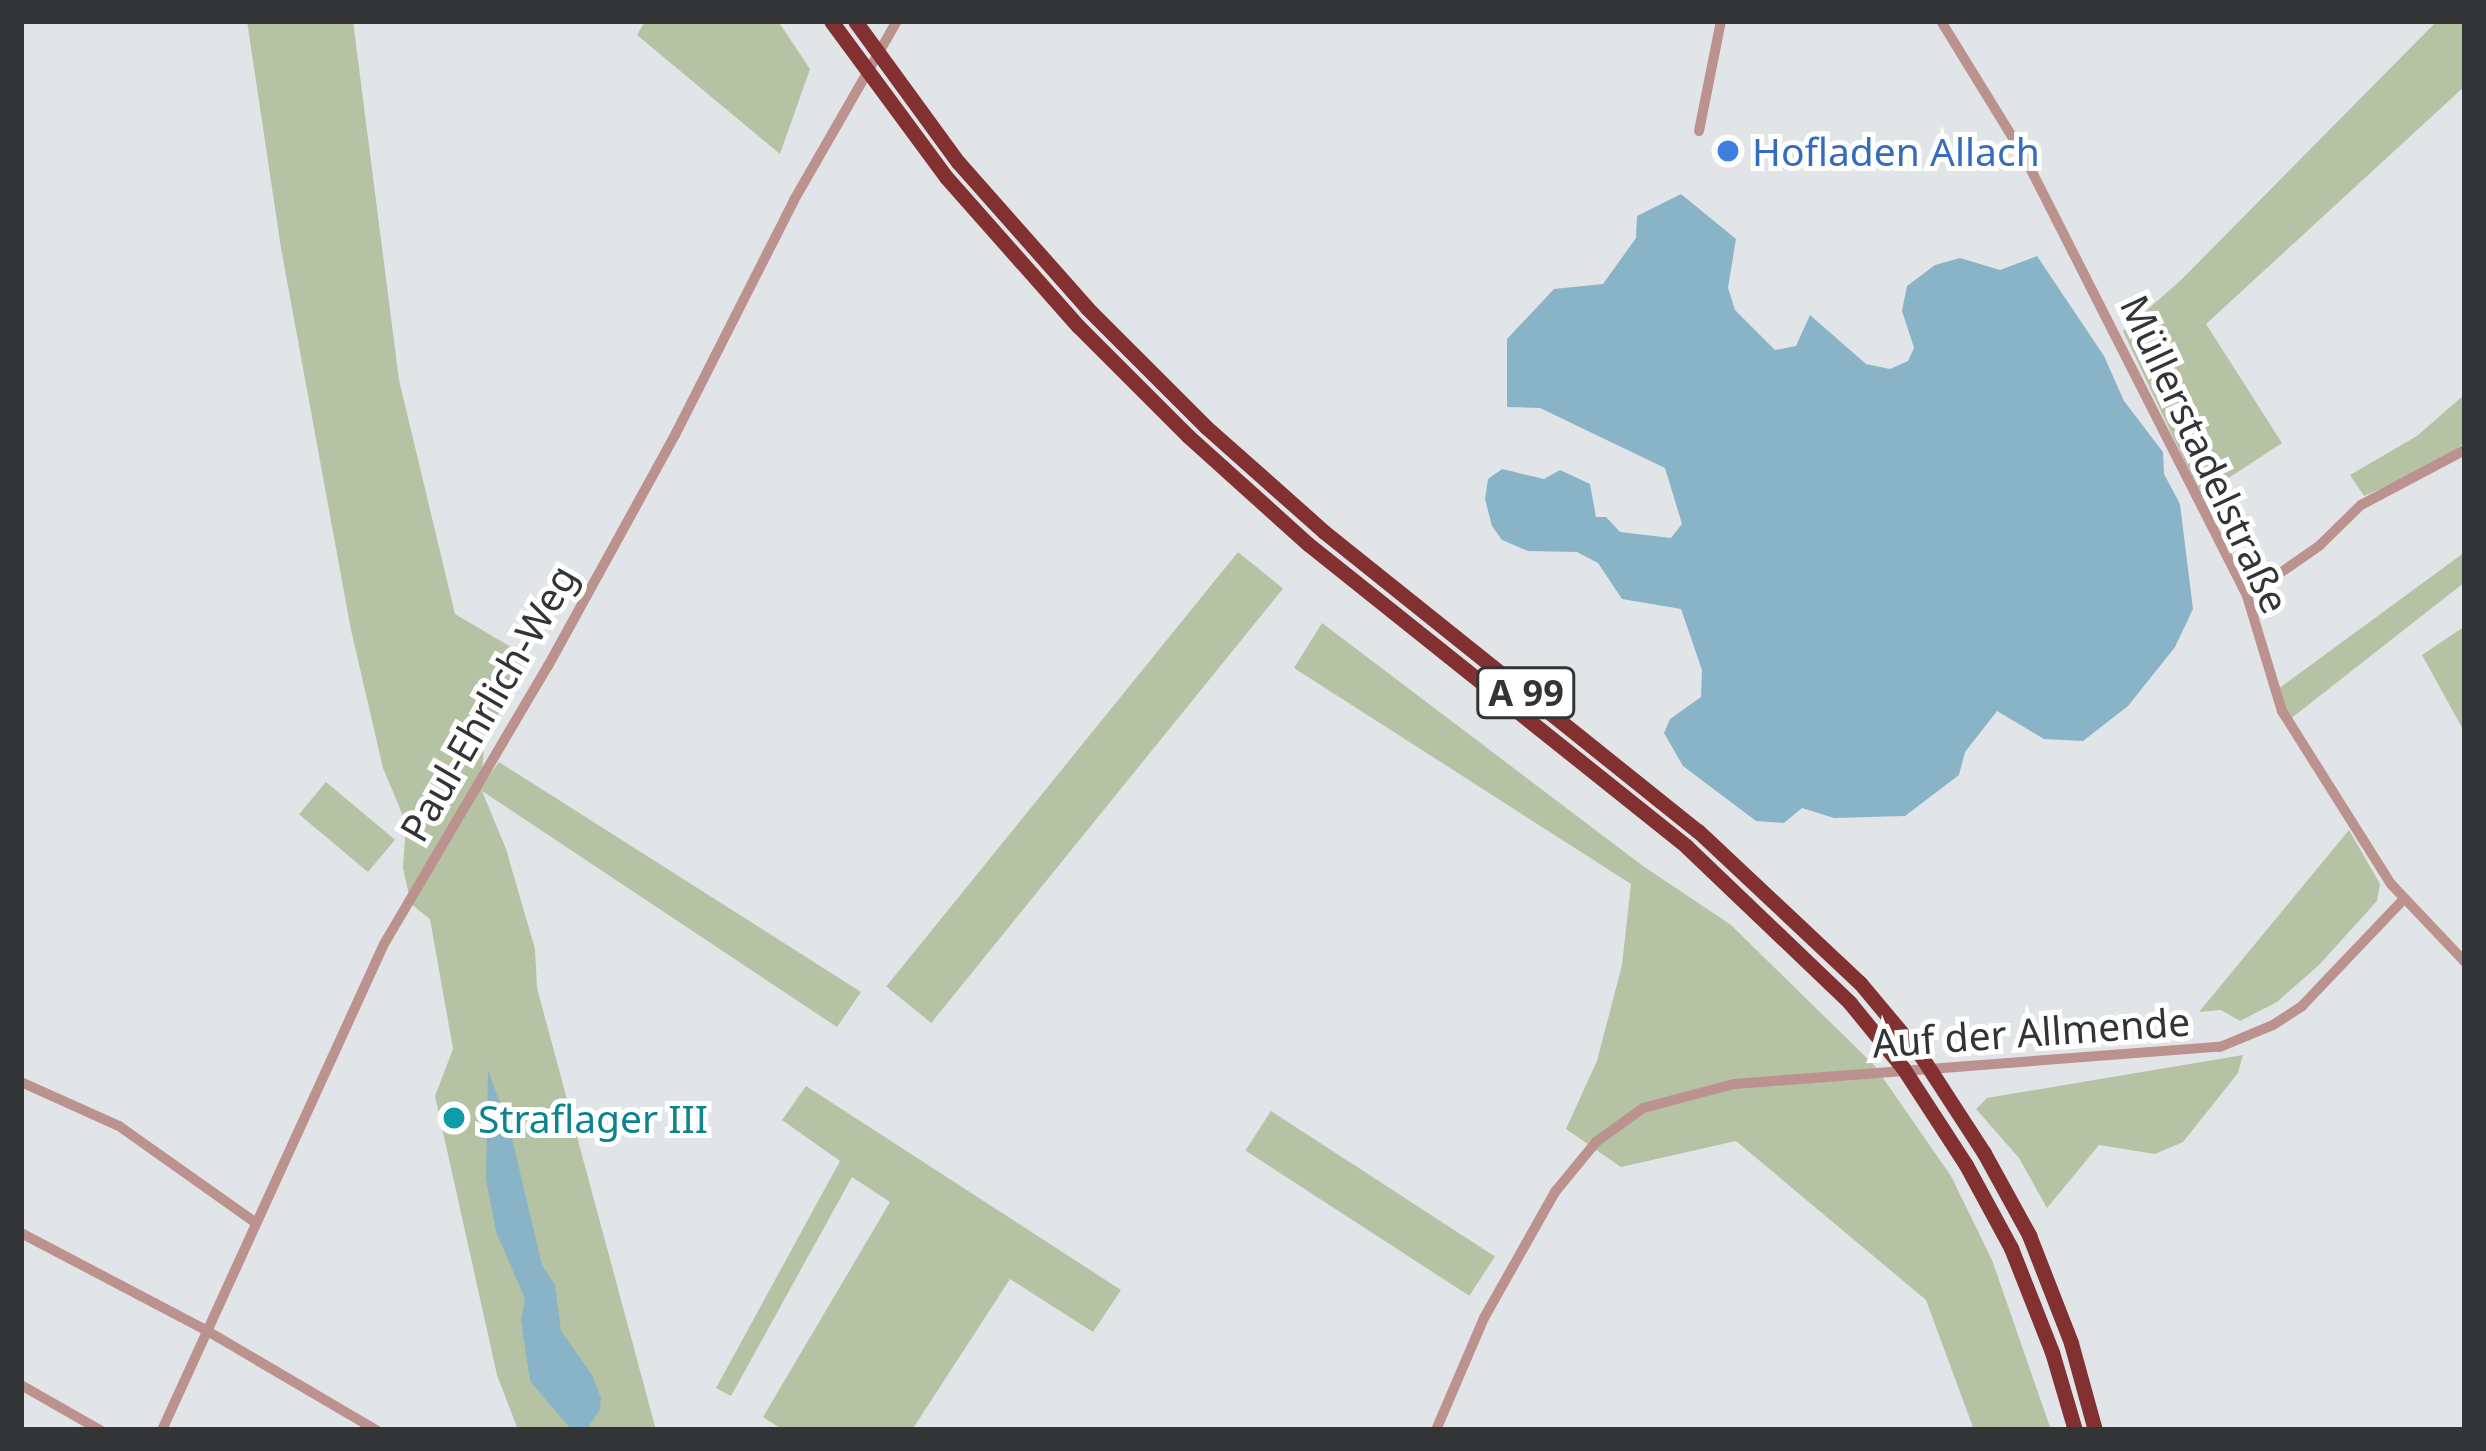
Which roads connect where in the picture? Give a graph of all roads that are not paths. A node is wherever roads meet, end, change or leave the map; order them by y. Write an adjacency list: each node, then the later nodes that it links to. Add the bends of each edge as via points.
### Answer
1 (831, 21): 20 (highway, A 99, via 946,177 1188,436 1308,544 1688,848 1850,1004 1916,1087 2011,1248)
2 (855, 21): 21 (highway, A 99, via 958,162 1206,427 1323,531 1715,845 1860,983 1934,1076 2029,1235)
3 (1721, 21): 6 (street)
4 (1941, 21): 8 (street, Müllerstadelstraße, via 2024,156)
5 (896, 22): 12 (street, Paul-Ehrlich-Weg, via 583,603 384,944)
6 (1699, 131)
7 (2465, 450): 8 (street, via 2361,505)
8 (2248, 596): 9 (street, Müllerstadelstraße, via 2282,711)
9 (2404, 900): 10 (street, Müllerstadelstraße); 19 (street, Auf der Allmende, via 2302,1006 2243,1040 2185,1053 1734,1084 1643,1108 1555,1192 1484,1318)
10 (2465, 962)
11 (21, 1082): 12 (street, via 119,1126)
12 (256, 1222): 14 (street, Paul-Ehrlich-Weg)
13 (21, 1233): 14 (street)
14 (204, 1329): 17 (street, Paul-Ehrlich-Weg); 18 (street)
15 (21, 1385): 16 (street)
16 (100, 1430)
17 (162, 1430)
18 (376, 1430)
19 (1436, 1430)
20 (2075, 1430)
21 (2095, 1430)

